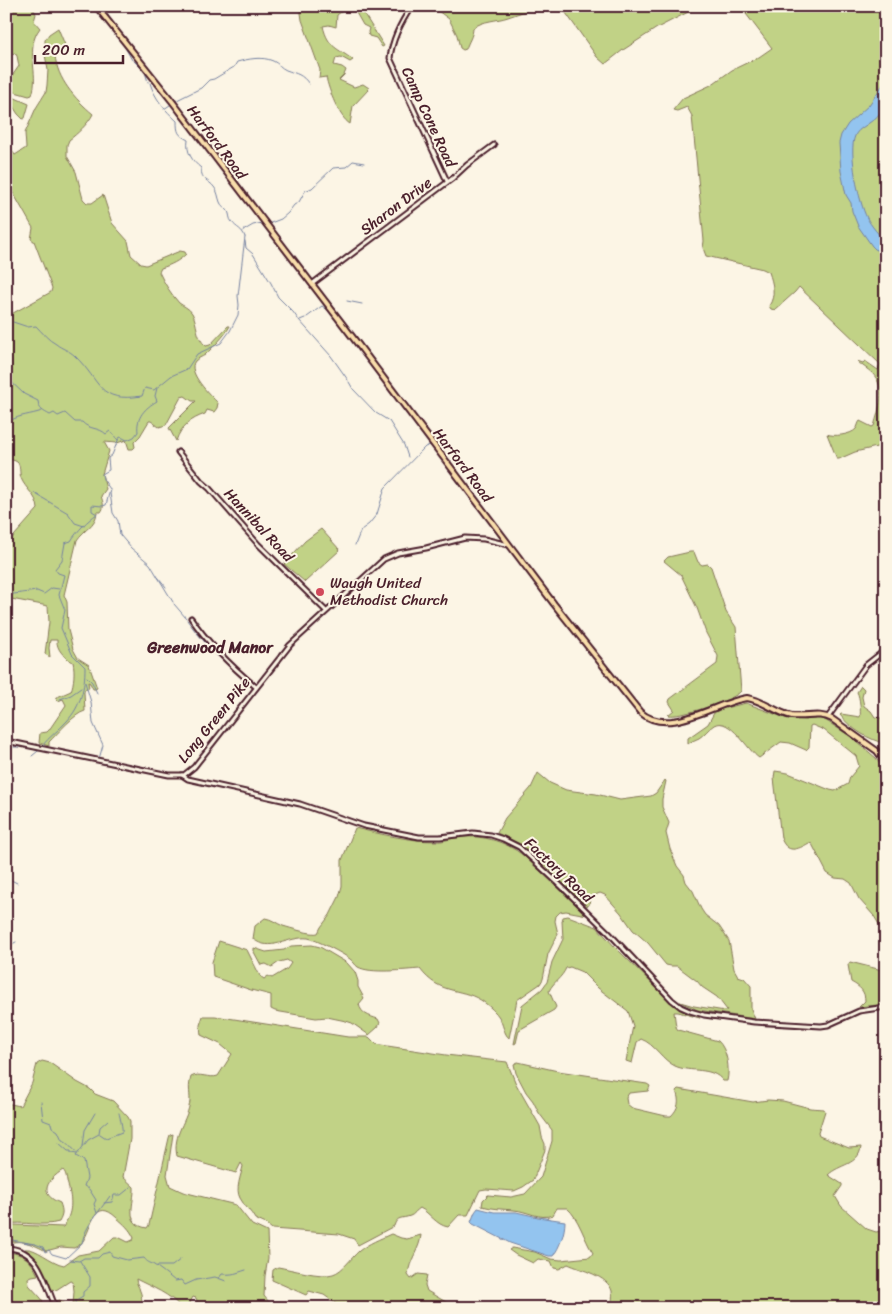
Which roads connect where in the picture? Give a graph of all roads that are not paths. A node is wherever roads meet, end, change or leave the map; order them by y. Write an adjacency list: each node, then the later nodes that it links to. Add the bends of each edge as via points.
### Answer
1 (96, 6): 5 (main road, Harford Road)
2 (412, 6): 4 (street, Camp Cone Road, via 403,20 390,58)
3 (494, 145): 4 (street, Sharon Drive)
4 (447, 181): 5 (street, Sharon Drive)
5 (312, 284): 7 (main road, Harford Road)
6 (178, 452): 8 (street, Hannibal Road, via 258,544)
7 (509, 545): 8 (street, Long Green Pike, via 465,538 394,554); 12 (main road, Harford Road, via 624,693 646,716 656,720 675,720 747,698 790,715)
8 (326, 611): 11 (street, Long Green Pike, via 290,645)
9 (191, 618): 11 (street, via 224,658)
10 (886, 646): 12 (street, via 866,665)
11 (256, 687): 15 (street, Long Green Pike, via 194,767)
12 (828, 717): 14 (main road, via 876,750)
13 (6, 741): 15 (street, Long Green Pike, via 127,767)
14 (886, 774)
15 (182, 775): 16 (street, Factory Road, via 300,804 364,826 419,837 479,834 508,841 595,919 672,1000 690,1011 760,1023 821,1026 858,1011)
16 (886, 1007)
17 (6, 1248): 18 (street, via 23,1251 34,1260)
18 (56, 1308)

